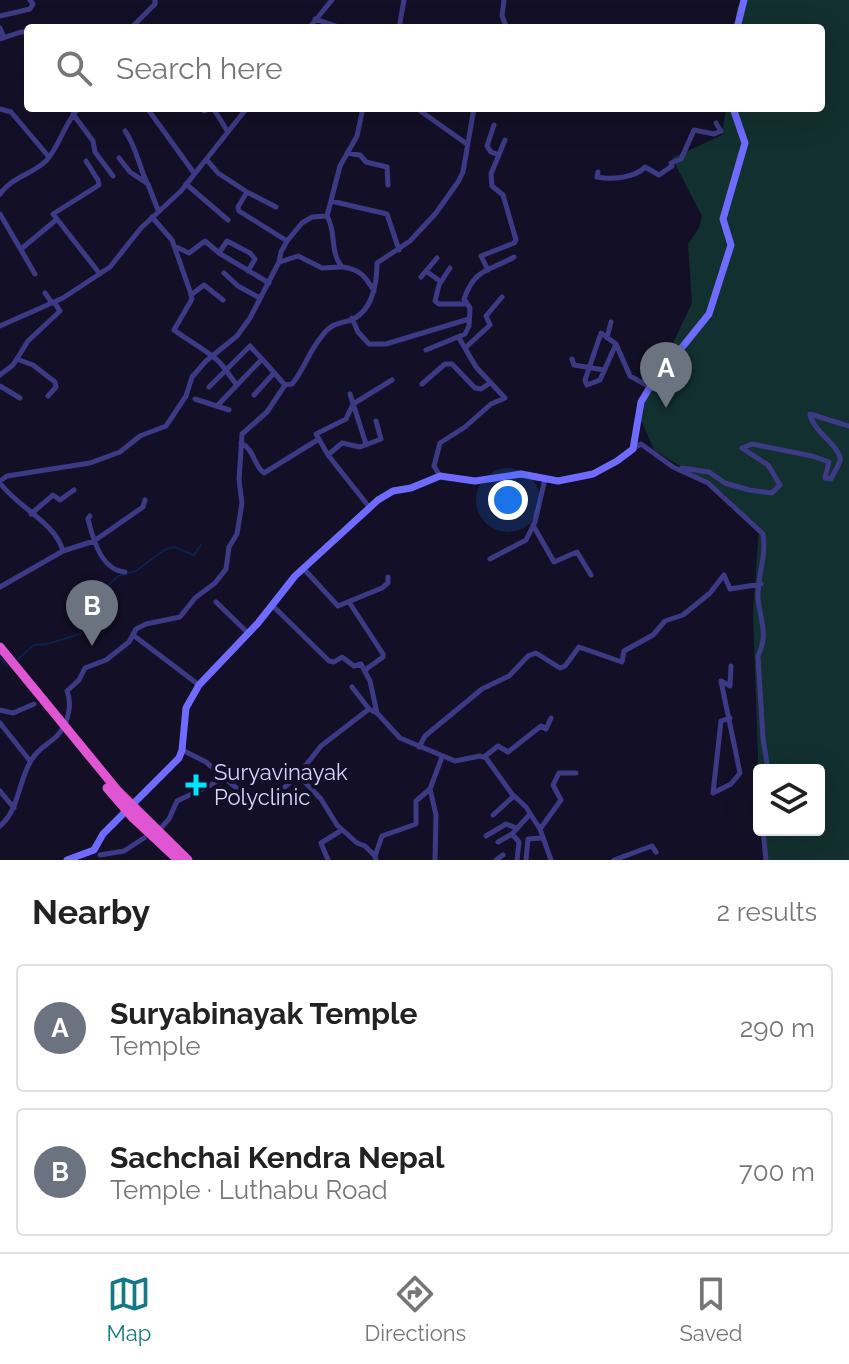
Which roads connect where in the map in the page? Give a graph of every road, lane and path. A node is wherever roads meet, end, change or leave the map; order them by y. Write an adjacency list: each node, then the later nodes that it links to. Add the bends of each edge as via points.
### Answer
1 (30, 0): 7 (street, via 30,9)
2 (155, 0): 9 (street)
3 (332, 0): 8 (street)
4 (404, 0): 12 (street)
5 (504, 0): 13 (street)
6 (744, 0): 14 (main road)
7 (0, 16)
8 (315, 19): 10 (street); 11 (street)
9 (135, 24)
10 (312, 24)
11 (330, 24)
12 (400, 24)
13 (505, 24)
14 (738, 24)
15 (0, 28): 17 (street)
16 (24, 33): 17 (street)
17 (2, 39)
18 (0, 109): 35 (street, via 11,112)
19 (150, 112): 40 (street)
20 (214, 112): 30 (street)
21 (244, 112): 30 (street)
22 (362, 112): 33 (street)
23 (422, 112): 32 (street)
24 (473, 112): 32 (street)
25 (734, 112): 105 (main road, via 745,143 723,219 731,245 709,314)
26 (73, 114): 35 (street); 41 (street)
27 (716, 123): 39 (street, via 721,131 714,134 694,130 681,159 659,175 645,167 610,180 597,177)
28 (494, 125): 34 (street, via 487,146)
29 (125, 131): 42 (street)
30 (228, 132): 37 (street)
31 (505, 140): 34 (street)
32 (467, 144): 58 (street, via 458,182)
33 (347, 153): 44 (street, via 387,167); 47 (street)
34 (499, 155): 65 (street, via 492,186 503,193 516,240 481,256)
35 (49, 157): 46 (street, via 13,179)
36 (119, 158): 42 (street)
37 (207, 160): 40 (street); 45 (street)
38 (86, 161): 53 (street, via 99,185 54,213)
39 (598, 172)
40 (194, 173): 43 (street)
41 (113, 176)
42 (148, 184): 49 (street)
43 (185, 184): 49 (street); 54 (street)
44 (388, 185)
45 (247, 192): 48 (street); 55 (street, via 238,209)
46 (0, 194)
47 (331, 201): 51 (street); 58 (street, via 387,214)
48 (276, 207)
49 (158, 210): 52 (street)
50 (0, 214): 57 (street)
51 (327, 216): 55 (street, via 302,223); 63 (street)
52 (152, 217): 56 (street); 69 (street)
53 (56, 220): 57 (street); 69 (street)
54 (228, 220)
55 (287, 241): 62 (street)
56 (174, 246): 59 (street, via 189,253 205,241); 74 (street)
57 (21, 249): 68 (street)
58 (399, 250): 72 (street, via 377,263)
59 (219, 253): 66 (street); 66 (street, via 227,241 250,253 255,259)
60 (514, 257): 65 (street)
61 (437, 258): 70 (street, via 424,274)
62 (279, 262): 63 (street, via 298,256 322,268); 71 (street)
63 (342, 267): 72 (street, via 355,268)
64 (450, 268): 70 (street)
65 (488, 270): 79 (street, via 469,284)
66 (248, 271): 71 (street)
67 (224, 273): 76 (street)
68 (35, 274)
69 (100, 274): 78 (street)
70 (441, 282): 79 (street, via 437,304)
71 (269, 283): 76 (street)
72 (375, 292): 80 (street, via 362,313)
73 (45, 293): 78 (street)
74 (191, 295): 77 (street, via 204,285); 89 (street, via 174,330)
75 (502, 297): 87 (street, via 486,316 490,325)
76 (260, 298): 89 (street, via 237,336)
77 (223, 300)
78 (53, 302): 83 (street); 90 (street, via 60,311)
79 (465, 304): 81 (street)
80 (352, 318): 81 (street, via 369,344 386,344); 102 (street, via 323,334 301,374)
81 (469, 319): 84 (street)
82 (611, 322): 85 (street)
83 (0, 326)
84 (459, 338): 87 (street); 88 (street)
85 (607, 338): 86 (street); 93 (street, via 601,333)
86 (616, 344): 94 (street); 105 (street, via 630,376)
87 (465, 348): 99 (street)
88 (426, 350)
89 (212, 356): 95 (street); 124 (street, via 192,377 172,420 160,430 90,463 7,476)
90 (17, 359): 97 (street); 108 (street, via 55,382)
91 (262, 359): 95 (street, via 250,346); 96 (street); 101 (street)
92 (572, 359): 93 (street, via 574,365)
93 (589, 367): 94 (street); 94 (street, via 587,385 600,380)
94 (604, 370)
95 (225, 371): 101 (street); 104 (street)
96 (274, 373): 102 (street); 107 (street)
97 (0, 375)
98 (392, 380): 111 (street)
99 (490, 383): 100 (street, via 475,388 452,364 445,364); 122 (street, via 505,398 440,443 434,466)
100 (422, 384)
101 (237, 385): 112 (street)
102 (285, 385): 117 (street, via 267,412 242,434)
103 (0, 386): 109 (street)
104 (209, 387)
105 (650, 387): 119 (main road, via 641,402)
106 (350, 394): 111 (street)
107 (254, 395)
108 (48, 396)
109 (20, 398)
110 (195, 399): 112 (street)
111 (353, 404): 116 (street, via 346,419 316,434); 118 (street)
112 (218, 405): 113 (street)
113 (229, 410)
114 (376, 421): 118 (street, via 381,439)
115 (849, 426): 121 (street, via 810,414 811,424 839,454 831,479 825,478 829,462 812,456 752,444 742,448 776,475 780,485 772,493 737,487 709,472)
116 (319, 439): 117 (street, via 264,473); 120 (street)
117 (241, 443): 144 (street, via 242,503 226,569 180,617 146,624)
118 (366, 444): 120 (street, via 342,443)
119 (633, 449): 121 (street, via 641,444); 123 (main road, via 593,474)
120 (328, 455): 127 (street)
121 (673, 467): 138 (street, via 708,483 763,534)
122 (440, 476): 123 (main road, via 475,481 521,474); 127 (main road, via 393,491)
123 (545, 479): 130 (street)
124 (0, 482): 128 (street)
125 (74, 490): 128 (street, via 61,502 53,495)
126 (145, 500): 131 (street, via 143,507)
127 (370, 508): 134 (main road)
128 (31, 514): 132 (street, via 57,533)
129 (90, 516): 131 (street)
130 (533, 525): 133 (street, via 526,540); 136 (street, via 554,562 577,552)
131 (94, 541): 132 (street); 135 (street, via 102,557)
132 (63, 551): 139 (street)
133 (490, 559)
134 (303, 568): 141 (street, via 338,606); 142 (main road)
135 (125, 572)
136 (591, 575)
137 (388, 577): 141 (street, via 382,588)
138 (761, 584): 158 (street, via 730,589 724,575 683,615 665,621 653,635 624,651 622,662 579,647 560,668 536,653 528,656 509,676 482,689 425,736); 163 (street, via 764,623 758,656)
139 (0, 587)
140 (216, 602): 143 (street)
141 (349, 602): 147 (street, via 383,654)
142 (271, 604): 143 (main road); 147 (street, via 329,661 342,657)
143 (248, 633): 148 (main road)
144 (133, 635): 148 (street); 157 (street, via 106,660 85,668 67,691 70,701)
145 (0, 647): 157 (highway)
146 (731, 666): 155 (street, via 730,686 721,681)
147 (365, 670): 153 (street)
148 (199, 685): 159 (main road, via 186,708)
149 (352, 687): 151 (street)
150 (34, 704): 152 (street, via 13,713)
151 (369, 709): 153 (street); 165 (street, via 321,746)
152 (0, 710)
153 (377, 713): 158 (street, via 391,731)
154 (551, 718): 161 (street, via 546,729 541,726 508,752 498,746)
155 (730, 718): 155 (street, via 721,721 713,793 740,773)
156 (0, 723): 162 (street)
157 (63, 727): 162 (street); 171 (highway)
158 (419, 747): 160 (street)
159 (182, 750): 166 (street); 171 (main road)
160 (442, 756): 161 (street, via 455,761); 167 (street)
161 (484, 757): 169 (street)
162 (30, 761): 170 (street)
163 (767, 764)
164 (576, 773): 175 (street, via 559,773 553,785 561,800)
165 (298, 775): 166 (street, via 274,797 254,803); 176 (street)
166 (222, 776): 178 (street, via 177,801)
167 (430, 789): 187 (street, via 416,801 416,824 382,836); 192 (street, via 436,815)
168 (0, 791): 170 (street)
169 (514, 796): 172 (street); 173 (street)
170 (14, 808): 174 (street)
171 (129, 808): 178 (highway); 185 (main road, via 103,834); 189 (highway)
172 (530, 814): 175 (street); 177 (street)
173 (493, 815)
174 (0, 826)
175 (540, 829): 182 (street)
176 (342, 830): 187 (street); 191 (street, via 321,843)
177 (514, 831): 179 (street, via 506,824); 183 (street); 194 (street)
178 (157, 832): 190 (highway)
179 (486, 836)
180 (764, 836): 198 (street)
181 (144, 838): 185 (street, via 124,851)
182 (542, 838): 195 (street, via 528,839); 196 (street)
183 (498, 842)
184 (656, 852): 197 (street, via 652,846)
185 (98, 855): 188 (main road)
186 (503, 855): 193 (street)
187 (376, 858)
188 (67, 860)
189 (178, 860)
190 (188, 860)
191 (328, 860)
192 (435, 860)
193 (496, 860)
194 (517, 860)
195 (526, 860)
196 (551, 860)
197 (614, 860)
198 (766, 860)

